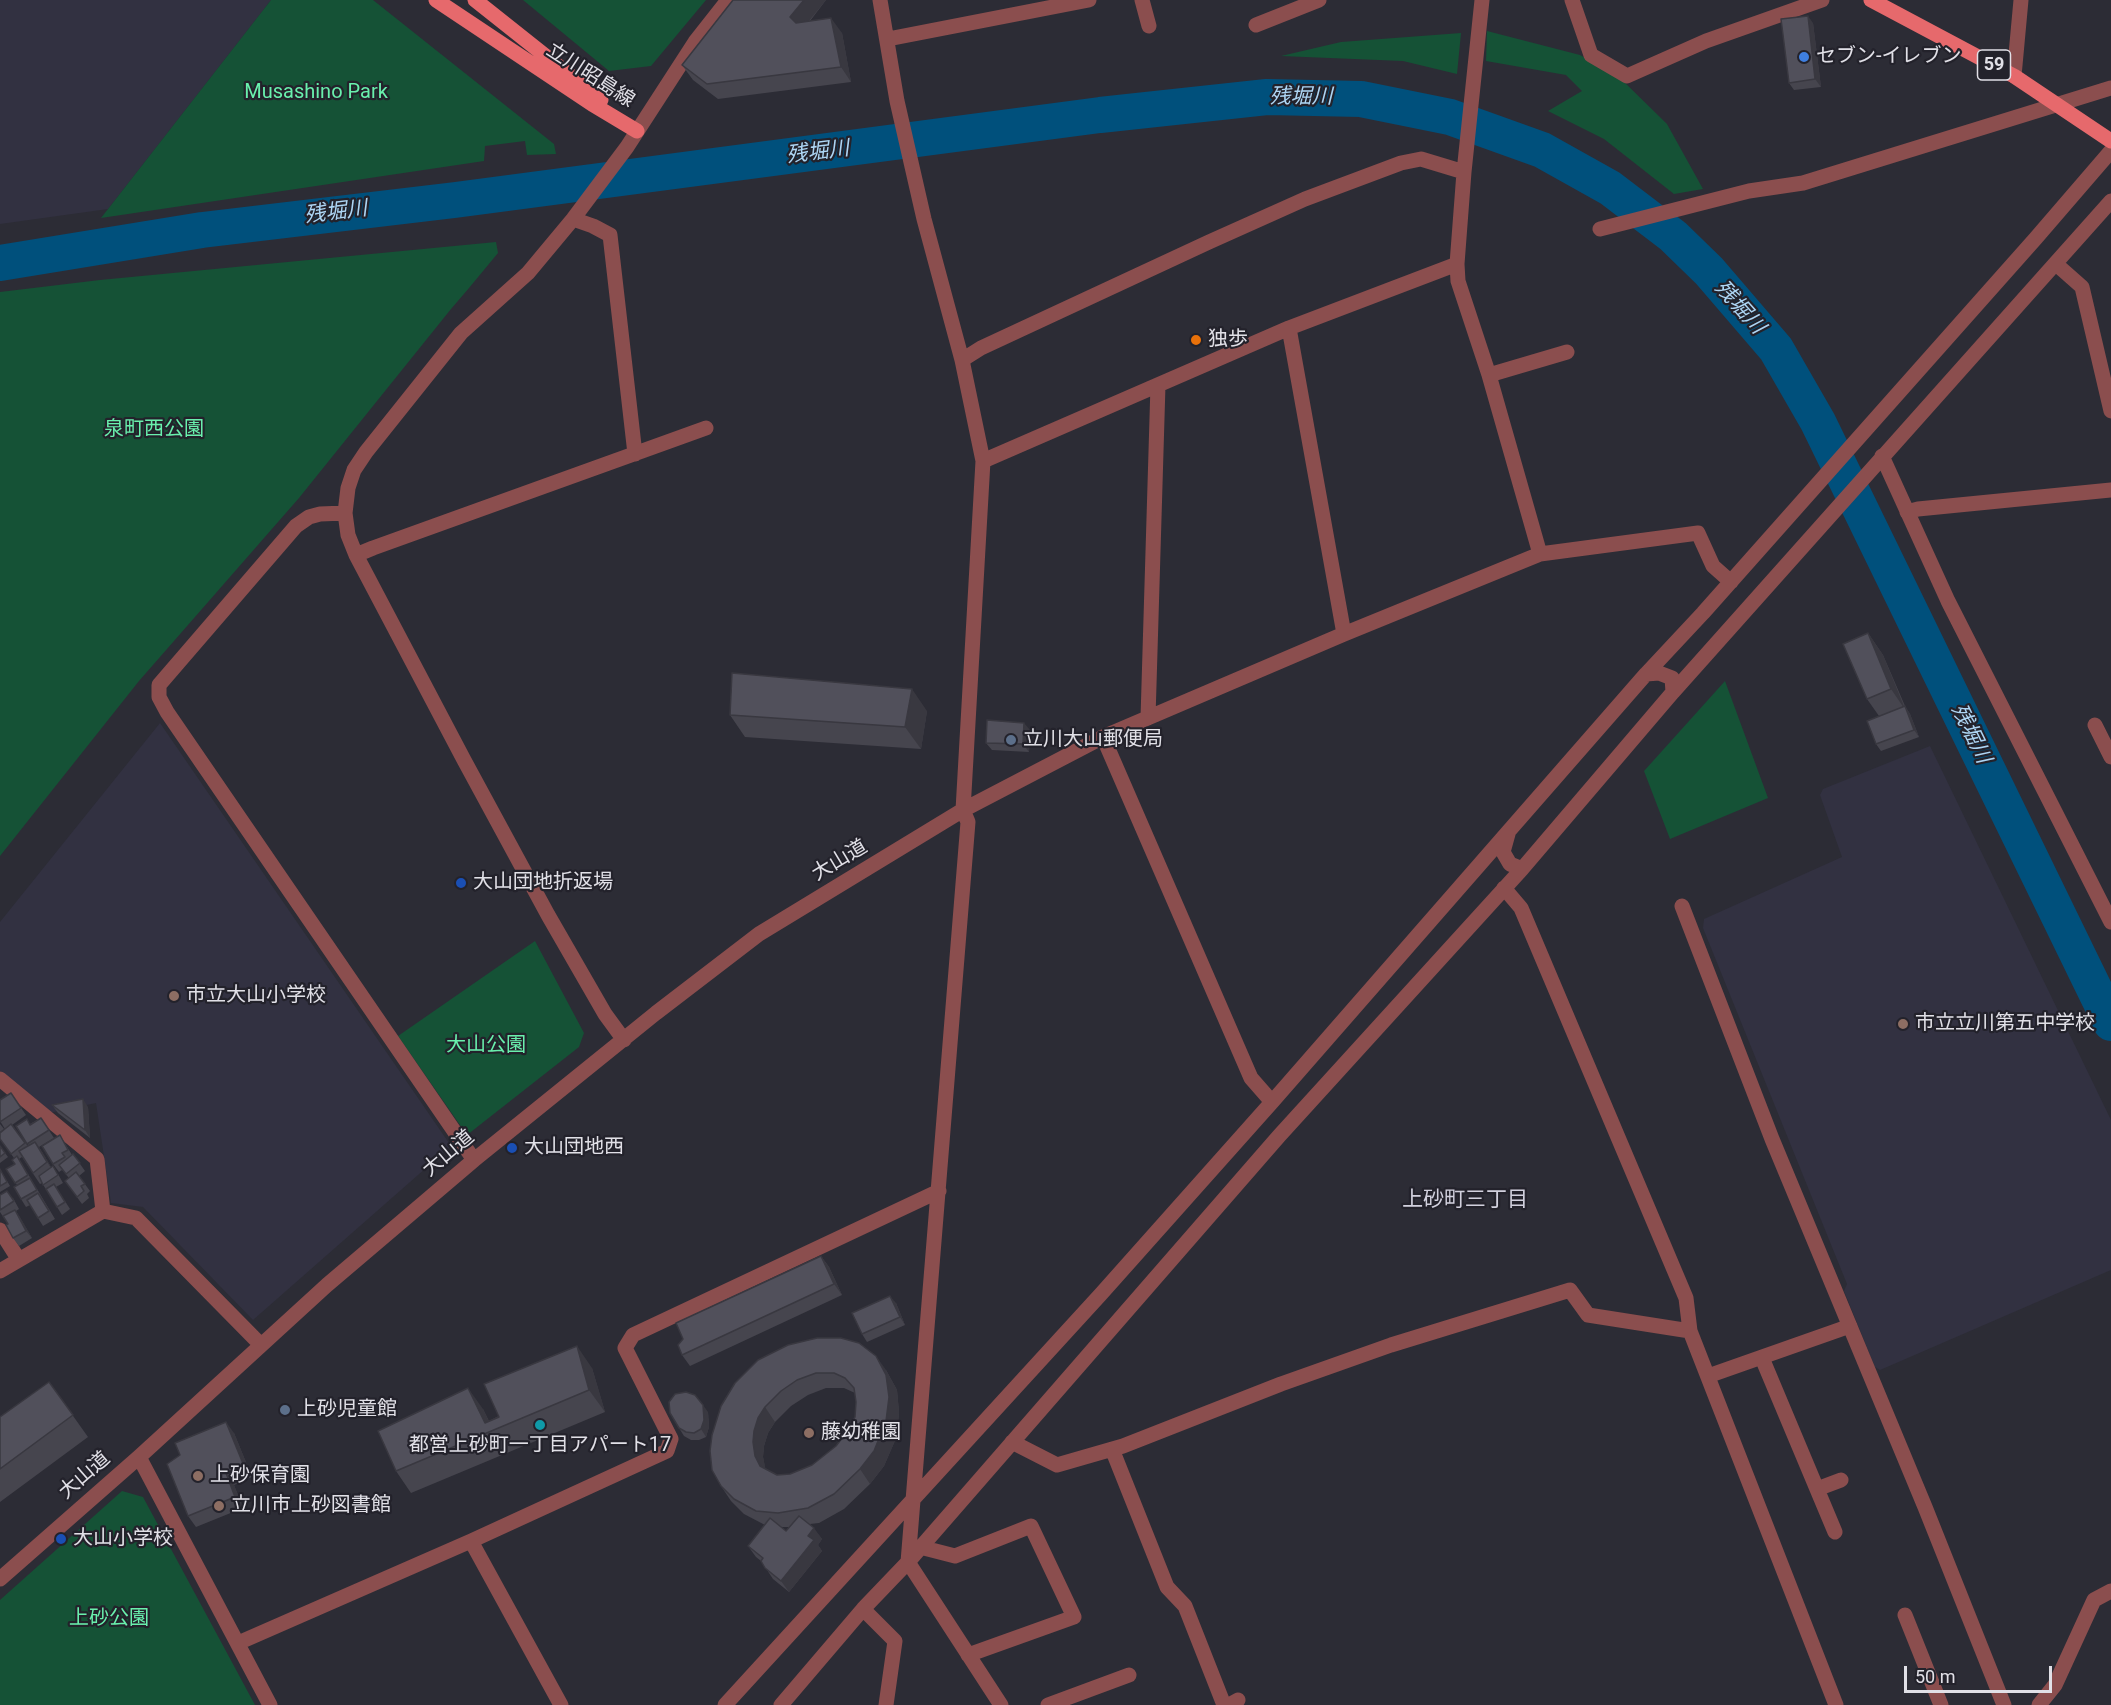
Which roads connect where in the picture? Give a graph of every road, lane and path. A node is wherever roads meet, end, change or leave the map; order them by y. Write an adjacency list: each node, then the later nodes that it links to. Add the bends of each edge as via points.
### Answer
1 (436, 0): 19 (main road, 立川昭島線)
2 (475, 0): 19 (main road, 立川昭島線)
3 (728, 0): 19 (street, via 695,42)
4 (880, 0): 15 (street)
5 (1089, 0): 15 (street)
6 (1142, 0): 14 (street)
7 (1319, 0): 13 (street)
8 (1482, 0): 22 (street)
9 (1572, 0): 10 (street, via 1591,55 1627,76 1706,41)
10 (1822, 0)
11 (1871, 0): 16 (main road, 59)
12 (2021, 0): 16 (street)
13 (1256, 25)
14 (1149, 26)
15 (888, 39): 30 (street, via 897,101 924,219)
16 (2014, 76): 18 (main road, 59)
17 (2111, 88): 18 (street)
18 (2055, 104): 20 (main road, 59); 25 (street, via 1803,183 1749,191)
19 (637, 131): 24 (street)
20 (2111, 141)
21 (2111, 151): 43 (street)
22 (1465, 167): 26 (street); 30 (street, via 1420,159 1305,199)
23 (2111, 201): 27 (street)
24 (575, 215): 35 (street, via 610,235); 40 (street, via 528,273 460,333 366,452 354,470)
25 (1600, 229)
26 (1457, 264): 28 (street); 31 (street, via 1458,281)
27 (2056, 264): 33 (street, via 2082,287); 36 (street)
28 (1289, 328): 32 (street); 44 (street)
29 (1567, 352): 31 (street)
30 (962, 360): 37 (street)
31 (1490, 375): 41 (street)
32 (1158, 385): 37 (street); 47 (street)
33 (2111, 411)
34 (706, 428): 35 (street)
35 (635, 453): 42 (street)
36 (1882, 456): 39 (street); 46 (street)
37 (983, 461): 51 (street)
38 (2111, 490): 39 (street)
39 (1907, 512): 56 (street)
40 (345, 513): 42 (street); 60 (street, via 320,514 296,526 159,686 159,697)
41 (1540, 554): 43 (street, 大山道, via 1698,533 1713,566); 44 (street, 大山道)
42 (356, 555): 57 (street, via 548,915)
43 (1731, 582): 45 (street)
44 (1344, 634): 47 (street, 大山道)
45 (1646, 674): 46 (street, via 1672,678); 52 (street)
46 (1673, 692): 53 (street)
47 (1148, 718): 49 (street, 大山道)
48 (2096, 725): 50 (street)
49 (1103, 737): 51 (street, 大山道); 59 (street, via 1251,1078)
50 (2111, 757)
51 (963, 810): 57 (street, 大山道, via 759,934); 61 (street, via 968,822)
52 (1509, 832): 53 (street, via 1503,852 1510,864); 59 (street)
53 (1522, 869): 54 (street)
54 (1504, 888): 67 (street, via 1521,908 1686,1298); 71 (street, via 1279,1136)
55 (1682, 906): 66 (street)
56 (2111, 922)
57 (624, 1040): 60 (street, 大山道)
58 (0, 1079): 62 (street, via 97,1159)
59 (1272, 1102): 76 (street)
60 (474, 1160): 68 (street, 大山道)
61 (939, 1191): 76 (street); 78 (street, via 633,1335 625,1348 671,1438 667,1451)
62 (103, 1211): 64 (street); 68 (street, via 136,1218)
63 (0, 1230): 64 (street)
64 (19, 1260): 65 (street)
65 (0, 1271)
66 (1850, 1326): 69 (street); 98 (street)
67 (1690, 1331): 70 (street); 72 (street, via 1588,1316 1570,1290 1369,1353)
68 (261, 1345): 73 (street, 大山道)
69 (1762, 1358): 70 (street); 75 (street)
70 (1708, 1376): 96 (street)
71 (1012, 1442): 72 (street, via 1057,1465); 79 (street)
72 (1112, 1449): 88 (street, via 1167,1587 1185,1606)
73 (138, 1457): 81 (street, 大山道); 85 (street)
74 (1841, 1480): 75 (street)
75 (1817, 1489): 77 (street)
76 (914, 1499): 80 (street); 91 (street)
77 (1834, 1532)
78 (471, 1541): 85 (street); 90 (street)
79 (920, 1547): 80 (street); 86 (street, via 955,1556 1031,1526 1074,1617)
80 (908, 1562): 83 (street); 86 (street)
81 (0, 1579)
82 (2111, 1590): 99 (street, via 2094,1600 2055,1685)
83 (863, 1609): 92 (street); 93 (street, via 895,1641)
84 (1905, 1616): 97 (street)
85 (238, 1643): 89 (street)
86 (968, 1655): 94 (street)
87 (1128, 1675): 95 (street)
88 (1230, 1703)
89 (270, 1705)
90 (561, 1705)
91 (725, 1705)
92 (781, 1705)
93 (886, 1705)
94 (1001, 1705)
95 (1048, 1705)
96 (1836, 1705)
97 (1941, 1705)
98 (2004, 1705)
99 (2039, 1705)

